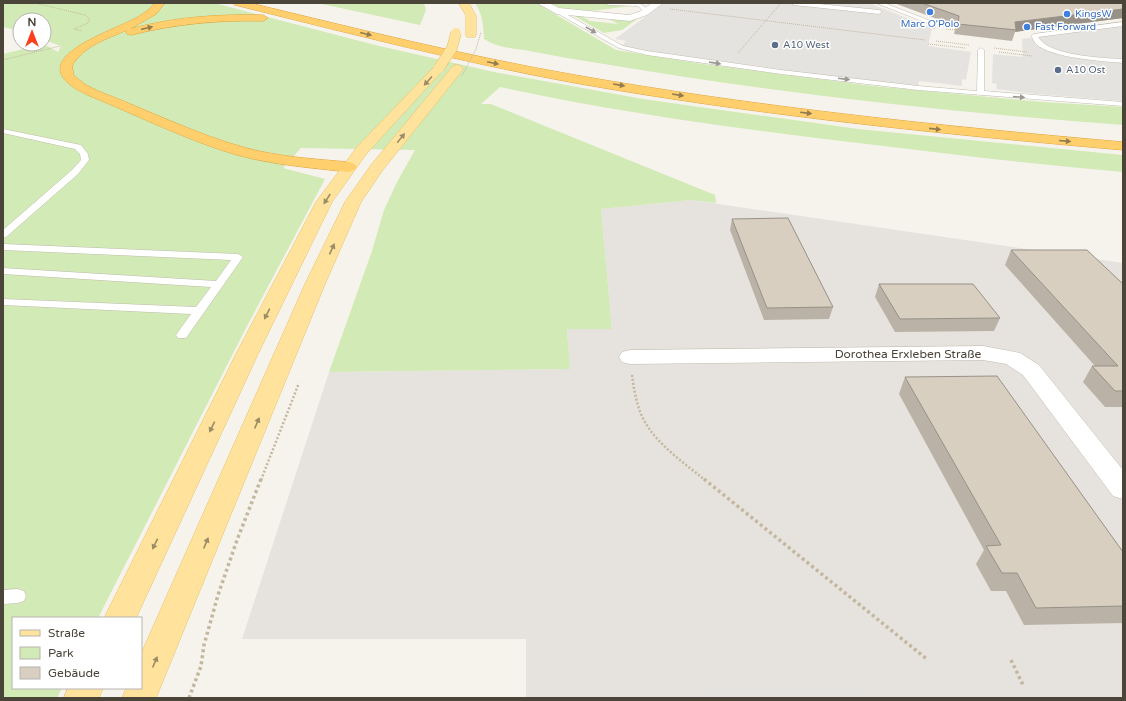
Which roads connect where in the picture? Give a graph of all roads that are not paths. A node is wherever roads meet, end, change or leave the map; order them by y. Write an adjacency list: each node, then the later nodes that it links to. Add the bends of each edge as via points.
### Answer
1 (160, 3): 21 (highway, via 151,13 81,48)
2 (238, 3): 14 (highway)
3 (278, 3): 17 (highway)
4 (464, 3): 30 (main road, one-way to 4, via 459,75 476,33)
5 (542, 3): 11 (street)
6 (608, 3): 7 (lane)
7 (619, 3): 10 (lane)
8 (794, 3): 12 (lane)
9 (879, 3): 16 (lane, via 929,22)
10 (648, 6): 11 (street, via 630,18)
11 (557, 11): 24 (lane, one-way to 24, via 621,47 632,50 781,72)
12 (879, 12)
13 (1123, 24): 22 (lane, via 1034,36 1039,44 1052,50)
14 (328, 25): 21 (highway, one-way to 14, via 133,31 190,21 264,18); 28 (highway, one-way to 28, via 498,64 666,93 876,122)
15 (456, 28): 29 (main road, one-way to 29, bridge, via 452,48 440,68)
16 (932, 28)
17 (418, 36)
18 (440, 40): 19 (highway)
19 (463, 44)
20 (981, 50): 24 (lane)
21 (72, 58): 29 (highway, via 66,66 66,73 70,79 198,138 262,156)
22 (1123, 62)
23 (730, 91): 27 (highway, via 888,111)
24 (980, 94): 25 (lane, one-way to 25)
25 (1123, 104)
26 (3, 131): 31 (lane, via 78,147 85,160)
27 (1123, 133)
28 (1123, 146)
29 (349, 167): 30 (main road); 40 (main road, one-way to 40, via 324,202 247,354)
30 (376, 168): 43 (main road, one-way to 30, via 315,284 353,202)
31 (3, 235)
32 (3, 247): 34 (lane, via 238,257)
33 (3, 271): 34 (lane)
34 (220, 284): 36 (lane)
35 (3, 302): 36 (lane)
36 (200, 311): 37 (lane)
37 (182, 335)
38 (630, 357): 39 (street, Dorothea Erxleben Straße, via 983,353 1012,358 1031,370)
39 (1123, 489)
40 (120, 617)
41 (86, 689): 42 (main road)
42 (81, 698)
43 (140, 698)

